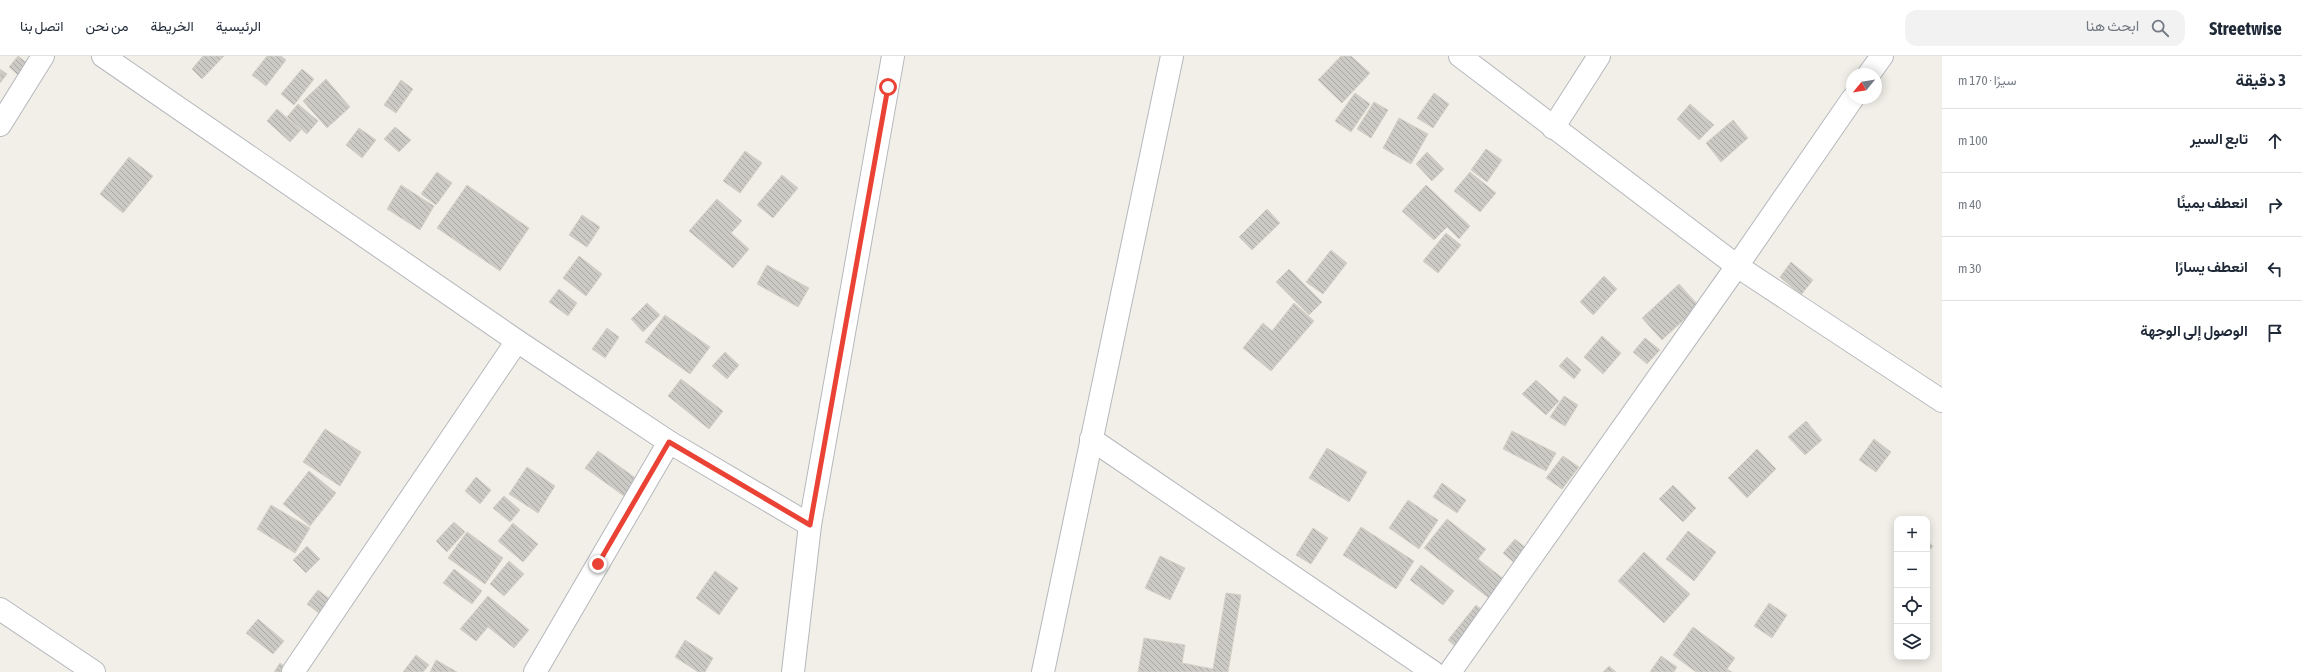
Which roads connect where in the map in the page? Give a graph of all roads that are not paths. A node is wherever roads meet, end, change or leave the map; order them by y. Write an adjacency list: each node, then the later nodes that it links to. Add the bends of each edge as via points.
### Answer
1 (43, 56): 10 (street)
2 (104, 56): 13 (street)
3 (893, 56): 17 (street)
4 (1172, 56): 15 (street)
5 (1460, 56): 11 (street)
6 (1599, 56): 11 (street)
7 (1882, 56): 8 (street)
8 (1873, 68)
9 (1849, 104): 12 (street)
10 (0, 125)
11 (1553, 128): 12 (street)
12 (1737, 266): 14 (street); 25 (street)
13 (517, 341): 16 (street); 21 (street)
14 (1942, 401)
15 (1091, 439): 19 (street); 24 (street)
16 (669, 442): 17 (street); 22 (street)
17 (810, 525): 23 (street)
18 (0, 609): 20 (street)
19 (1429, 671)
20 (94, 672)
21 (293, 672)
22 (535, 672)
23 (793, 672)
24 (1043, 672)
25 (1450, 672)

